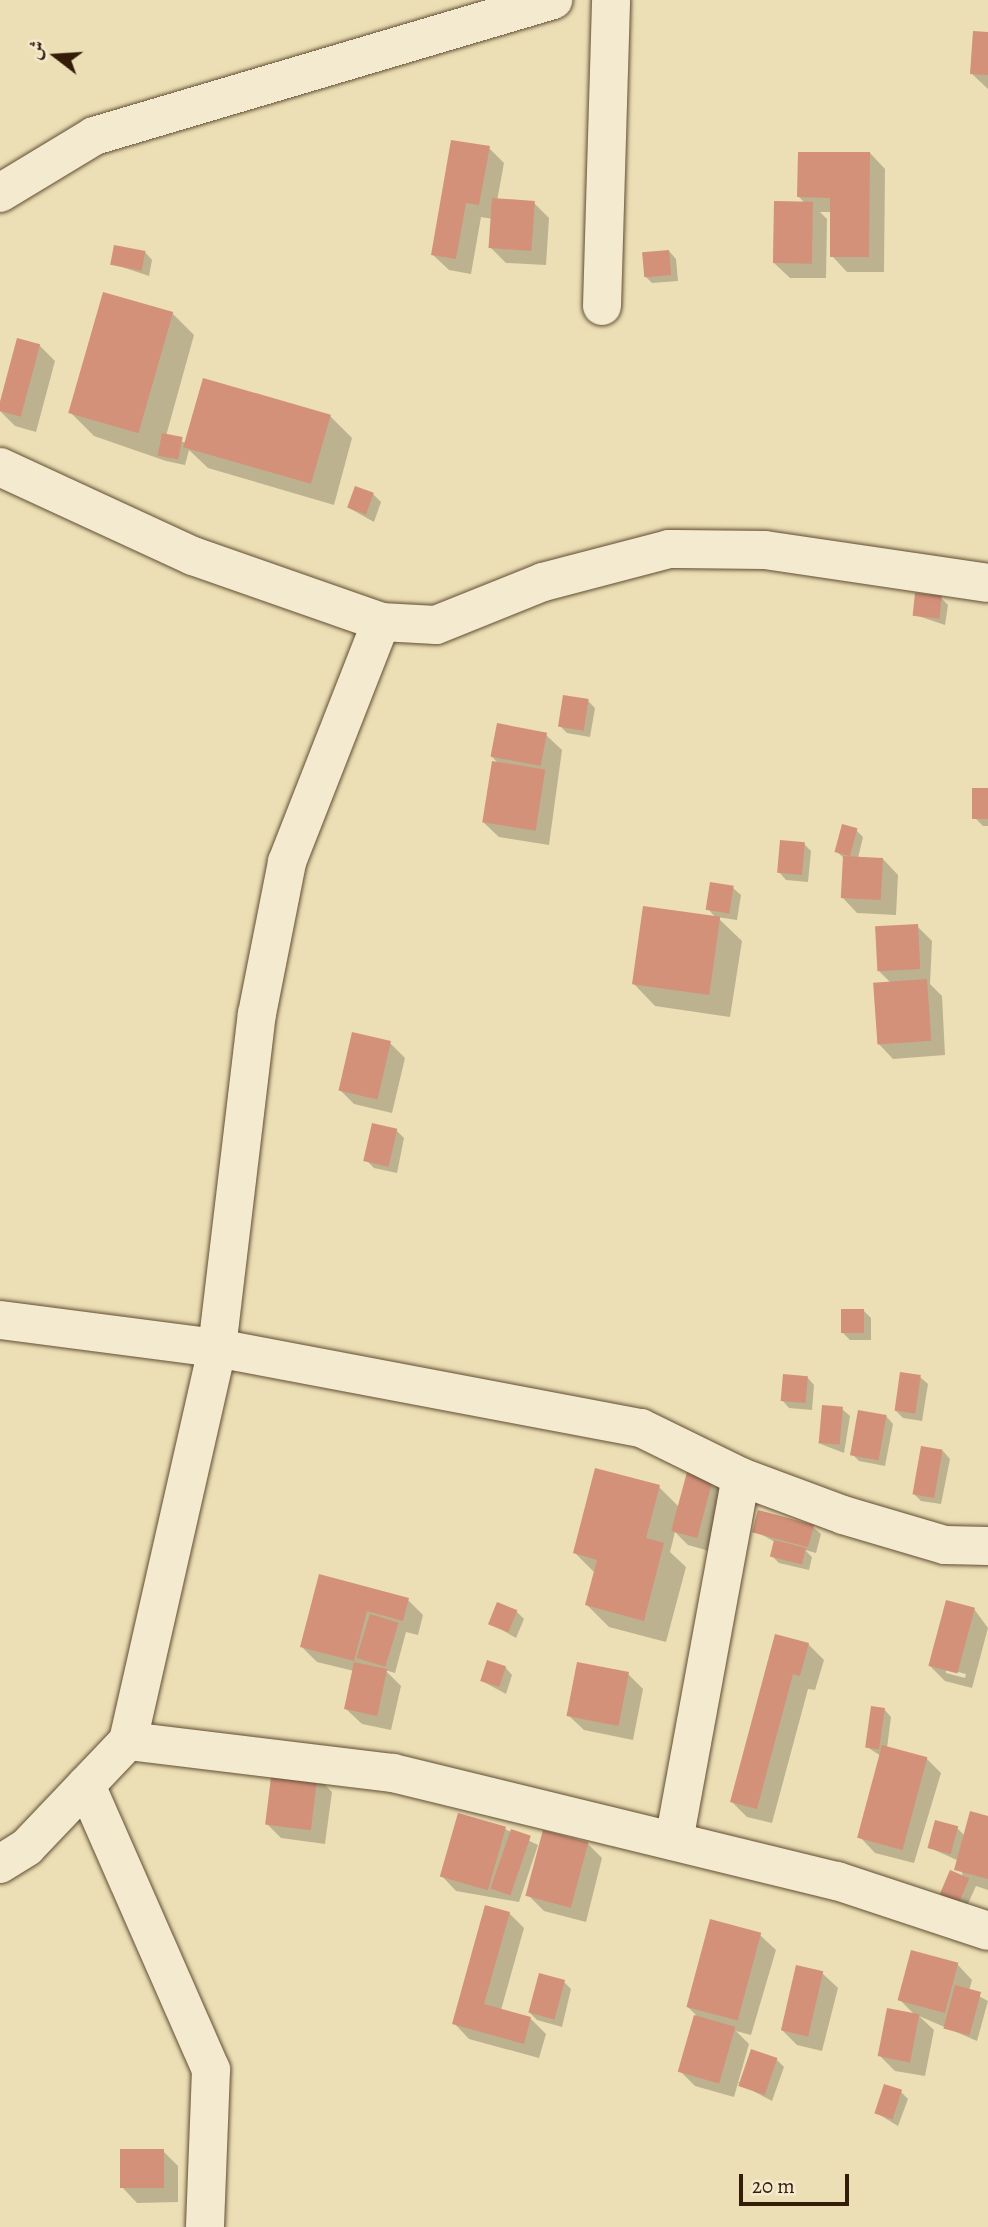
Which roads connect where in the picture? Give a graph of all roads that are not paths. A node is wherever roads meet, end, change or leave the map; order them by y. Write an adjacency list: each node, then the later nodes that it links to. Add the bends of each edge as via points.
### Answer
1 (553, 0): 3 (street, via 94,136)
2 (611, 0): 4 (street)
3 (0, 193)
4 (602, 306)
5 (0, 467): 7 (street, via 193,556)
6 (988, 583): 7 (street, via 765,550 669,549 543,582 436,625)
7 (380, 622): 9 (street, via 287,862 257,1014)
8 (0, 1320): 9 (street)
9 (217, 1348): 10 (street, via 641,1428); 12 (street)
10 (741, 1476): 11 (street, via 897,1532 945,1545); 14 (street)
11 (988, 1546)
12 (128, 1741): 13 (street); 14 (street, via 393,1773)
13 (86, 1784): 15 (street, via 27,1847); 17 (street, via 211,2070)
14 (674, 1841): 16 (street, via 837,1881)
15 (0, 1864)
16 (988, 1931)
17 (205, 2227)

